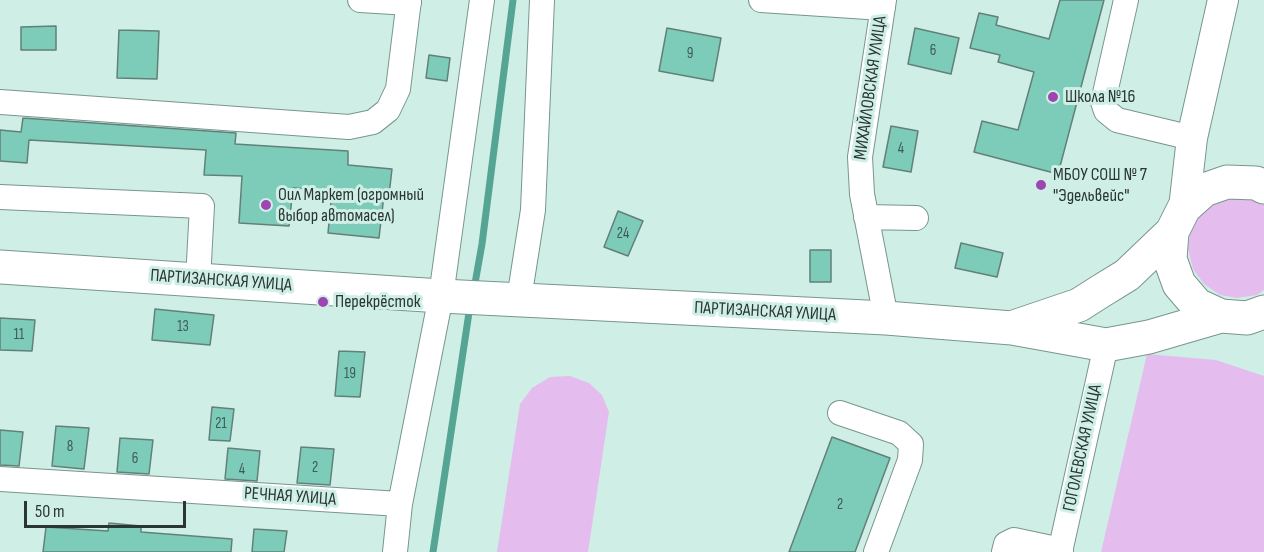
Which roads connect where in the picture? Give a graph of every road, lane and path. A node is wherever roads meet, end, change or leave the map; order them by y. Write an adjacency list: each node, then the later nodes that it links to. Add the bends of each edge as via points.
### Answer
1 (360, 0): 7 (street)
2 (482, 0): 18 (street)
3 (543, 0): 19 (street, via 533,210)
4 (761, 0): 8 (street)
5 (1126, 0): 10 (street, via 1103,102 1106,111 1117,120)
6 (1223, 0): 10 (main road)
7 (409, 1): 9 (street, via 398,89 388,110 373,122 349,127)
8 (883, 4): 13 (street, МИХАЙЛОВСКАЯ УЛИЦА, via 860,157)
9 (0, 102)
10 (1192, 138): 15 (main road)
11 (1264, 187): 15 (highway, ПАРТИЗАНСКАЯ УЛИЦА, via 1227,182 1204,190)
12 (0, 197): 17 (street, via 202,206)
13 (866, 217): 14 (street); 22 (street, МИХАЙЛОВСКАЯ УЛИЦА)
14 (916, 218)
15 (1178, 220): 20 (highway, via 1170,260 1179,284 1197,304); 23 (highway, ПАРТИЗАНСКАЯ УЛИЦА, via 1127,275 1079,305)
16 (0, 267): 17 (highway, ПАРТИЗАНСКАЯ УЛИЦА)
17 (198, 280): 18 (highway, ПАРТИЗАНСКАЯ УЛИЦА)
18 (449, 296): 19 (highway, ПАРТИЗАНСКАЯ УЛИЦА); 27 (street)
19 (511, 298): 22 (highway, ПАРТИЗАНСКАЯ УЛИЦА)
20 (1221, 316): 21 (highway); 24 (highway, ПАРТИЗАНСКАЯ УЛИЦА)
21 (1263, 316)
22 (886, 318): 23 (highway, ПАРТИЗАНСКАЯ УЛИЦА)
23 (1012, 328): 24 (highway, ПАРТИЗАНСКАЯ УЛИЦА)
24 (1106, 345): 28 (street, ГОГОЛЕВСКАЯ УЛИЦА)
25 (840, 413): 30 (street, via 898,433 911,444 910,460)
26 (0, 479): 27 (street, РЕЧНАЯ УЛИЦА)
27 (400, 504): 29 (street)
28 (1061, 551): 31 (street, via 1014,540 1006,544)
29 (395, 552)
30 (876, 552)
31 (1004, 552)

